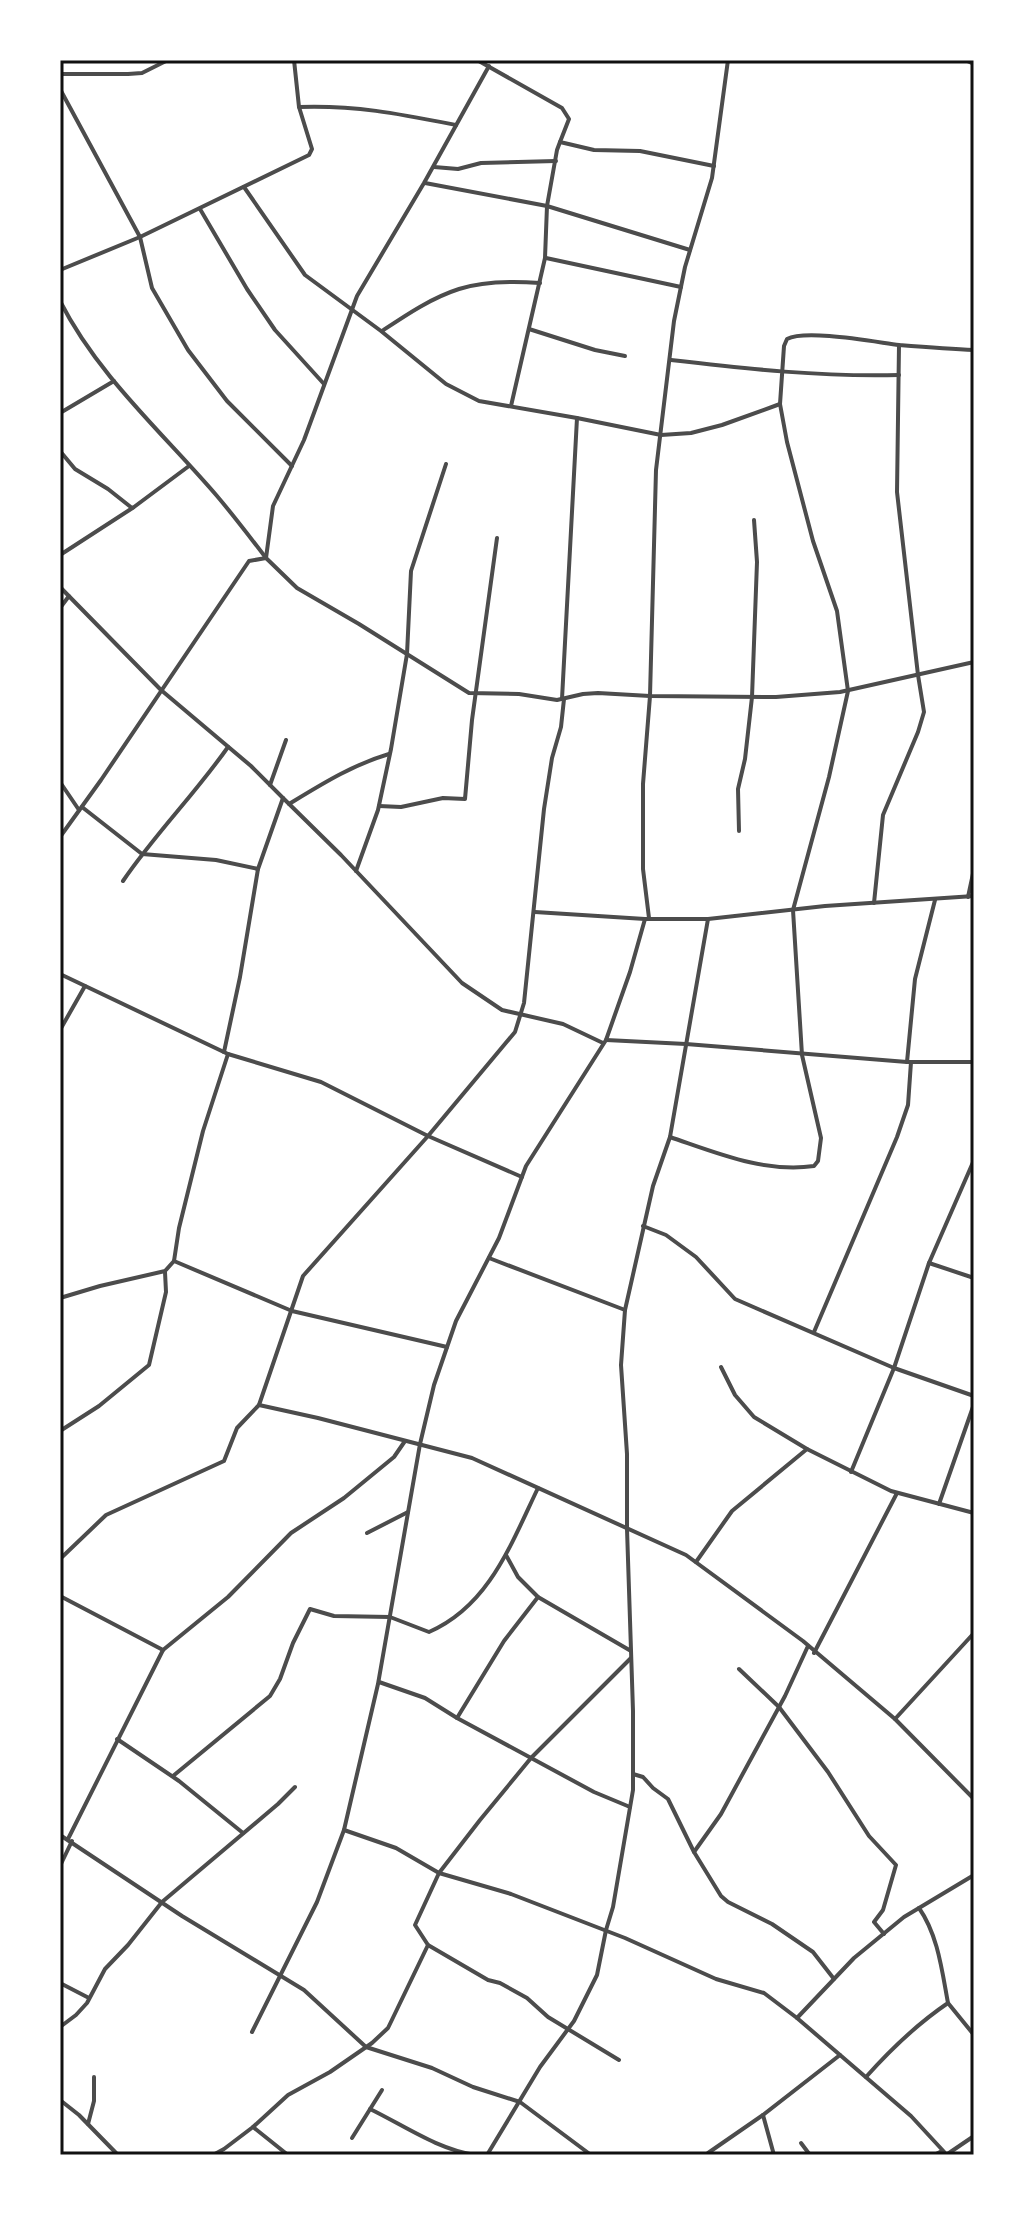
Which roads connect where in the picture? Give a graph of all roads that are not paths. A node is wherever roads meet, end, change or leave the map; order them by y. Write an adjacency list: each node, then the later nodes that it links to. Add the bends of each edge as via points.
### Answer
1 (168, 60): 8 (street, via 142,73)
2 (294, 60): 10 (street)
3 (477, 60): 7 (street)
4 (728, 60): 14 (street)
5 (965, 60): 6 (street)
6 (974, 64)
7 (489, 66): 11 (street); 12 (street, via 567,113)
8 (60, 74)
9 (60, 89): 20 (street)
10 (299, 107): 11 (street, via 389,111); 17 (street, via 312,149 309,155)
11 (456, 125): 15 (street)
12 (560, 142): 13 (street); 14 (street)
13 (556, 161): 15 (street); 18 (street)
14 (714, 166): 21 (street)
15 (434, 167): 16 (street)
16 (424, 183): 18 (street); 27 (street)
17 (244, 187): 19 (street); 27 (street, via 305,275)
18 (547, 206): 21 (street); 22 (street)
19 (200, 209): 20 (street); 37 (street, via 275,330)
20 (140, 237): 23 (street); 46 (street, via 152,288 188,350 227,401)
21 (690, 250): 25 (street)
22 (545, 258): 24 (street); 25 (street)
23 (60, 270)
24 (540, 283): 28 (street); 29 (street, via 460,288)
25 (681, 287): 33 (street)
26 (60, 301): 36 (street)
27 (351, 310): 29 (street); 37 (street)
28 (529, 329): 32 (street); 39 (street)
29 (381, 331): 39 (street, via 446,384 479,401)
30 (899, 345): 31 (street); 34 (street, via 793,335 784,346); 35 (street)
31 (974, 350)
32 (625, 356)
33 (671, 360): 34 (street); 42 (street)
34 (784, 373): 35 (street); 38 (street)
35 (899, 375): 57 (street, via 897,492)
36 (114, 381): 40 (street); 45 (street)
37 (324, 384): 46 (street)
38 (780, 404): 42 (street, via 722,425); 59 (street, via 813,541 837,611)
39 (511, 407): 41 (street)
40 (60, 413)
41 (577, 418): 42 (street); 63 (street)
42 (661, 435): 61 (street)
43 (60, 451): 47 (street, via 75,469)
44 (446, 464): 55 (street, via 411,571)
45 (189, 466): 47 (street); 51 (street)
46 (292, 466): 51 (street, via 273,506)
47 (132, 508): 50 (street)
48 (754, 520): 62 (street)
49 (497, 538): 60 (street)
50 (60, 555)
51 (266, 558): 55 (street, via 297,588); 58 (street, via 249,561)
52 (60, 587): 53 (street)
53 (69, 596): 54 (street); 58 (street)
54 (60, 608)
55 (407, 654): 60 (street); 66 (street)
56 (974, 662): 57 (street)
57 (918, 675): 59 (street); 82 (street, via 924,712 883,815)
58 (161, 690): 65 (street); 72 (street)
59 (848, 691): 62 (street); 83 (street)
60 (476, 693): 63 (street); 71 (street, via 465,799)
61 (650, 696): 62 (street); 63 (street, via 598,693); 85 (street, via 643,784)
62 (752, 697): 73 (street, via 738,789)
63 (563, 699): 84 (street, via 544,809)
64 (286, 740): 68 (street)
65 (228, 747): 68 (street); 75 (street)
66 (389, 754): 70 (street, via 365,761); 71 (street)
67 (60, 782): 72 (street)
68 (270, 785): 69 (street)
69 (283, 798): 70 (street); 76 (street)
70 (289, 804): 78 (street)
71 (379, 806): 78 (street)
72 (81, 808): 74 (street); 75 (street)
73 (739, 831)
74 (60, 837)
75 (142, 854): 76 (street); 79 (street)
76 (258, 869): 93 (street)
77 (974, 869): 80 (street)
78 (356, 871): 89 (street, via 462,983 502,1010)
79 (123, 881)
80 (971, 897): 81 (street)
81 (935, 900): 82 (street); 95 (street, via 915,979)
82 (874, 903): 83 (street)
83 (793, 910): 86 (street); 94 (street)
84 (535, 912): 85 (street); 89 (street)
85 (647, 919): 86 (street); 91 (street)
86 (708, 919): 92 (street)
87 (60, 974): 88 (street)
88 (85, 986): 90 (street); 93 (street)
89 (520, 1015): 91 (street, via 563,1024); 97 (street, via 515,1032)
90 (60, 1030)
91 (604, 1041): 92 (street); 100 (street)
92 (686, 1044): 94 (street); 98 (street)
93 (226, 1053): 97 (street, via 321,1082); 103 (street)
94 (802, 1055): 95 (street); 98 (street, via 821,1138 814,1166 781,1168 741,1161)
95 (909, 1062): 96 (street); 110 (street, via 908,1105 897,1137)
96 (974, 1062)
97 (428, 1136): 100 (street); 109 (street, via 303,1276)
98 (670, 1137): 101 (street)
99 (974, 1160): 104 (street)
100 (522, 1177): 102 (street)
101 (643, 1226): 108 (street); 110 (street, via 696,1257 735,1299)
102 (489, 1258): 108 (street); 111 (street)
103 (174, 1261): 105 (street); 109 (street)
104 (929, 1263): 106 (street); 113 (street)
105 (165, 1271): 107 (street); 117 (street, via 166,1292 149,1365)
106 (974, 1278)
107 (60, 1298)
108 (625, 1310): 127 (street, via 621,1365)
109 (292, 1311): 111 (street); 116 (street)
110 (814, 1332): 113 (street)
111 (447, 1347): 119 (street)
112 (721, 1367): 120 (street, via 754,1417)
113 (894, 1368): 114 (street); 121 (street)
114 (974, 1396)
115 (974, 1404): 124 (street)
116 (259, 1405): 118 (street); 130 (street, via 237,1428 224,1461 106,1515)
117 (60, 1431)
118 (405, 1440): 119 (street); 137 (street, via 394,1457 291,1533 228,1597)
119 (420, 1444): 122 (street, via 472,1458); 125 (street)
120 (807, 1449): 121 (street); 131 (street, via 732,1511)
121 (851, 1472): 123 (street)
122 (538, 1488): 127 (street); 129 (street)
123 (897, 1493): 124 (street); 139 (street)
124 (939, 1504): 126 (street)
125 (408, 1512): 128 (street); 134 (street)
126 (974, 1513)
127 (627, 1529): 131 (street); 138 (street)
128 (367, 1533)
129 (506, 1555): 133 (street); 134 (street, via 485,1588 449,1623 429,1632)
130 (60, 1559)
131 (696, 1562): 136 (street)
132 (60, 1596): 137 (street)
133 (538, 1597): 138 (street); 144 (street)
134 (390, 1617): 142 (street); 149 (street, via 334,1616 310,1609 270,1696)
135 (973, 1635): 145 (street)
136 (808, 1646): 139 (street); 143 (street)
137 (163, 1650): 146 (street)
138 (631, 1651): 140 (street)
139 (814, 1653): 145 (street)
140 (632, 1657): 147 (street); 148 (street)
141 (739, 1669): 143 (street)
142 (378, 1682): 144 (street, via 425,1698); 153 (street)
143 (779, 1707): 157 (street, via 721,1814); 164 (street, via 869,1836 896,1865 883,1910 874,1922)
144 (457, 1718): 147 (street)
145 (895, 1719): 151 (street)
146 (117, 1739): 149 (street); 156 (street)
147 (531, 1758): 152 (street); 159 (street)
148 (633, 1774): 152 (street); 157 (street, via 668,1799)
149 (173, 1776): 154 (street)
150 (295, 1787): 154 (street)
151 (974, 1799)
152 (630, 1807): 163 (street)
153 (344, 1830): 159 (street, via 396,1848); 166 (street)
154 (243, 1833): 161 (street)
155 (60, 1835): 156 (street)
156 (70, 1840): 158 (street); 161 (street)
157 (694, 1852): 167 (street, via 728,1902 813,1952)
158 (60, 1866)
159 (439, 1873): 163 (street); 165 (street, via 415,1925)
160 (974, 1875): 162 (street)
161 (162, 1902): 166 (street); 169 (street, via 105,1969)
162 (919, 1908): 164 (street); 170 (street, via 936,1944)
163 (606, 1930): 171 (street, via 716,1979 764,1993); 173 (street, via 597,1975)
164 (884, 1934): 167 (street)
165 (428, 1945): 173 (street, via 527,1998); 176 (street, via 388,2028)
166 (281, 1976): 174 (street); 176 (street)
167 (834, 1979): 171 (street)
168 (60, 1983): 169 (street)
169 (89, 1998): 172 (street)
170 (948, 2003): 175 (street); 180 (street, via 925,2018)
171 (797, 2018): 177 (street)
172 (60, 2027)
173 (568, 2029): 178 (street); 183 (street)
174 (252, 2032)
175 (974, 2035)
176 (366, 2047): 183 (street); 187 (street, via 288,2095)
177 (840, 2055): 180 (street); 185 (street)
178 (619, 2060)
179 (94, 2077): 186 (street)
180 (866, 2077): 192 (street)
181 (382, 2090): 184 (street)
182 (60, 2100): 186 (street)
183 (520, 2102): 197 (street); 198 (street)
184 (370, 2109): 189 (street); 196 (street, via 423,2139)
185 (763, 2115): 191 (street); 199 (street)
186 (88, 2124): 193 (street)
187 (253, 2127): 194 (street); 195 (street)
188 (974, 2136): 192 (street)
189 (352, 2138)
190 (801, 2143): 200 (street)
191 (708, 2153)
192 (945, 2153): 201 (street)
193 (118, 2155)
194 (213, 2155)
195 (288, 2155)
196 (475, 2155)
197 (487, 2155)
198 (591, 2155)
199 (774, 2155)
200 (810, 2155)
201 (934, 2155)

